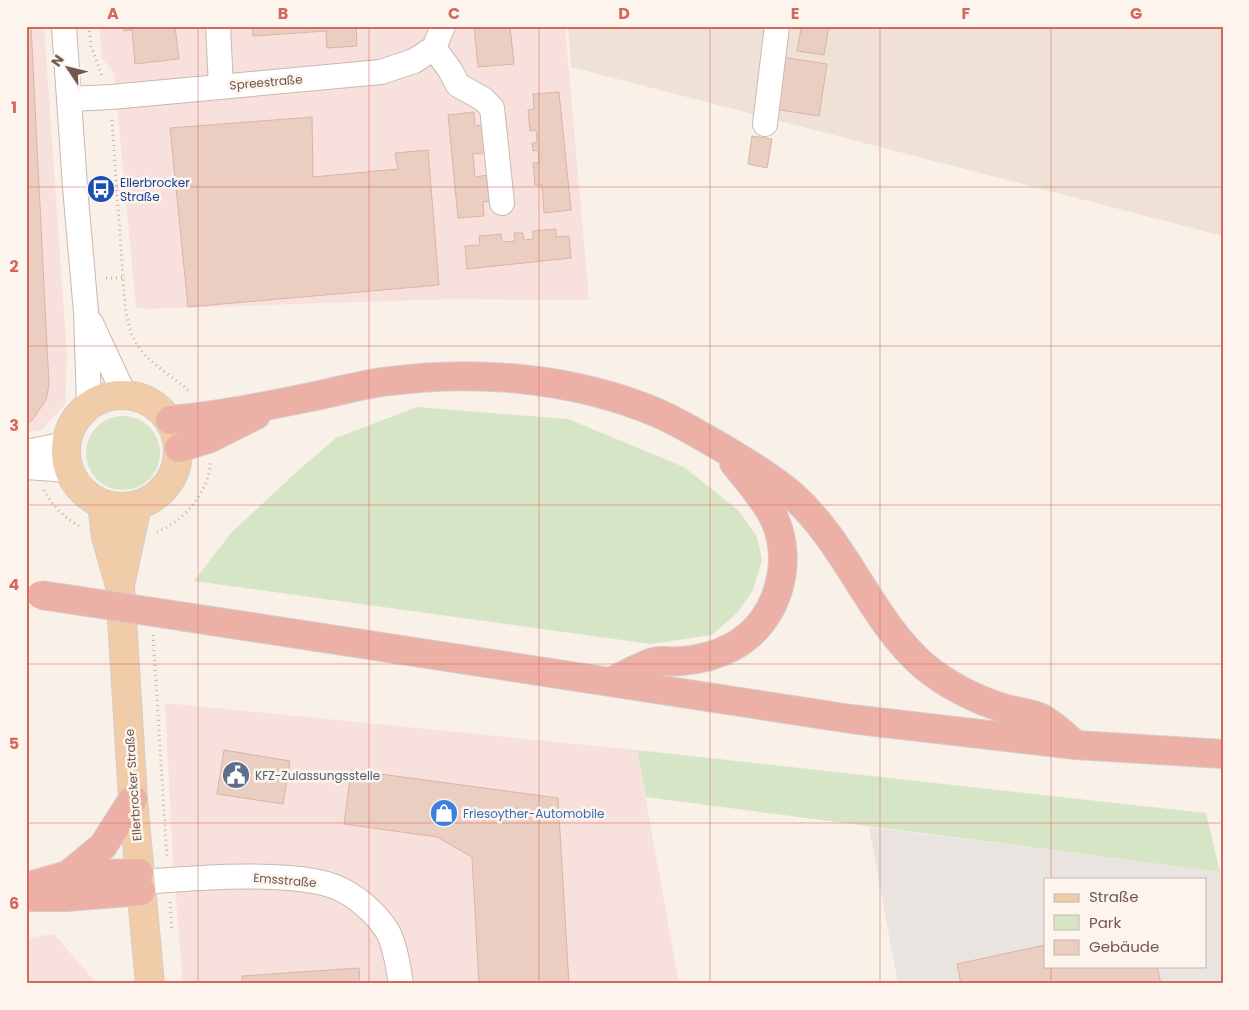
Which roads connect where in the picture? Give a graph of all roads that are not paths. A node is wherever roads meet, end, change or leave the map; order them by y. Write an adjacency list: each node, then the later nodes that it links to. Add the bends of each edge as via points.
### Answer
1 (64, 26): 7 (street)
2 (218, 26): 6 (street)
3 (443, 26): 5 (street)
4 (777, 26): 8 (street)
5 (434, 48): 6 (street, Spreestraße, via 414,61 381,72); 9 (street, via 458,85 492,108)
6 (222, 86): 7 (street, Spreestraße)
7 (70, 99): 10 (street)
8 (765, 124)
9 (502, 203)
10 (86, 312): 11 (street); 13 (street)
11 (124, 394): 13 (main road, via 106,396); 14 (main road, via 142,397 158,406)
12 (280, 403): 14 (highway); 15 (highway, via 381,382 449,376 543,381 632,403 661,414); 16 (highway, via 218,434)
13 (90, 404): 18 (main road, via 76,417 68,433)
14 (170, 420): 16 (main road, via 177,433)
15 (720, 447): 24 (highway, via 755,487 774,518 782,545 782,572 777,595 767,615 732,647 706,657 655,662); 25 (highway, via 766,474 819,524 910,654 960,690 1003,708 1042,718)
16 (179, 448): 21 (main road, via 177,467 168,484 155,498)
17 (26, 452): 18 (street)
18 (68, 457): 19 (street); 20 (main road, via 76,483)
19 (26, 467)
20 (102, 504): 21 (main road, via 120,508); 22 (main road, Ellerbrocker Straße, via 106,537)
21 (137, 506): 22 (main road, Ellerbrocker Straße)
22 (120, 586): 27 (main road, Ellerbrocker Straße)
23 (34, 594): 24 (highway, bridge)
24 (612, 681): 25 (highway, via 851,718)
25 (1076, 745): 26 (highway)
26 (1223, 754)
27 (134, 799): 28 (highway, via 103,846); 29 (main road, Ellerbrocker Straße)
28 (68, 875): 29 (highway); 30 (highway)
29 (140, 882): 31 (highway, via 66,897); 32 (main road, Ellerbrocker Straße); 33 (street, Emsstraße, via 275,877 334,886 375,915 388,934)
30 (26, 887)
31 (26, 898)
32 (150, 984)
33 (401, 984)

